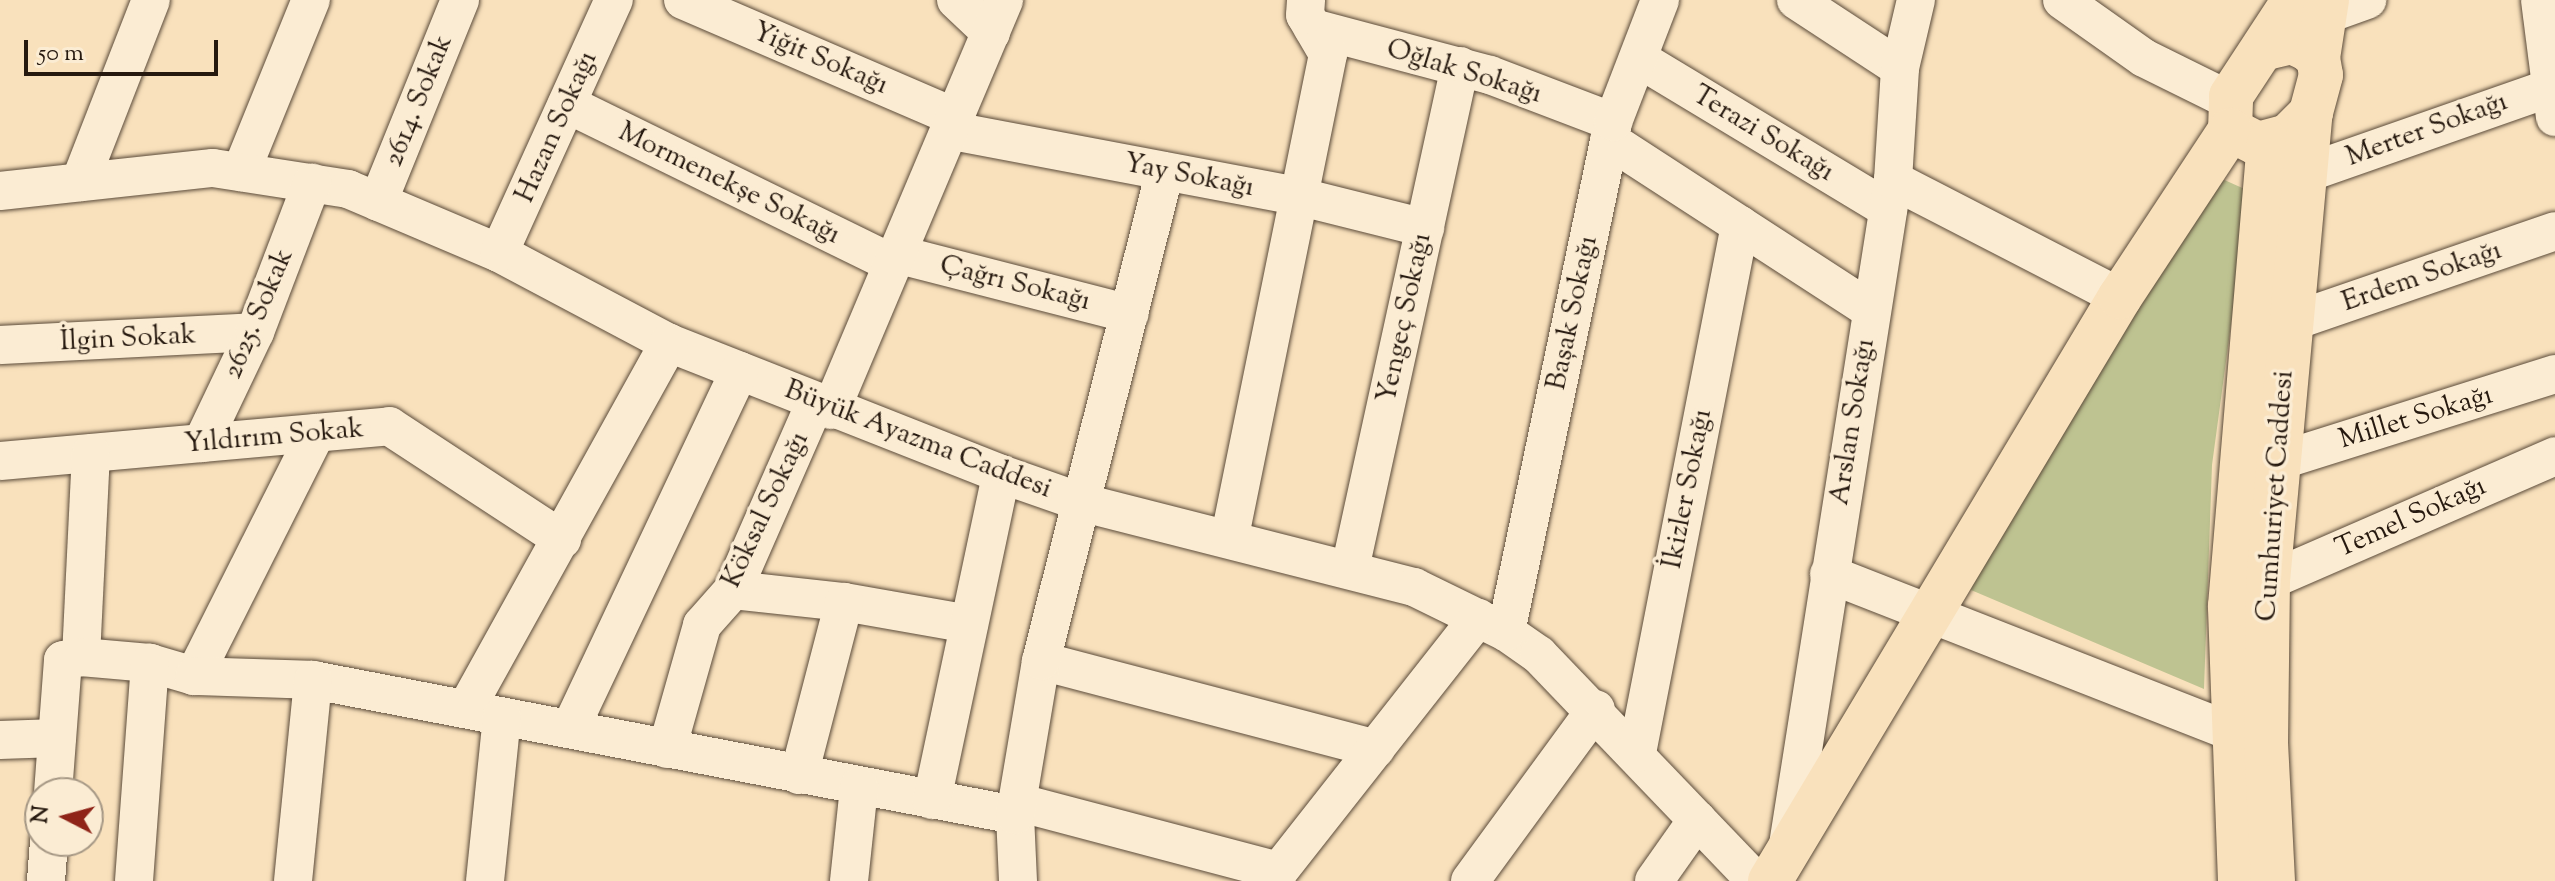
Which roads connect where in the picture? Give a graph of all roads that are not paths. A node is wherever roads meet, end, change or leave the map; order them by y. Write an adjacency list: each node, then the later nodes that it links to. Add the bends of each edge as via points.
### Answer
1 (151, 0): 30 (street)
2 (311, 0): 28 (street)
3 (460, 0): 35 (street, 2614. Sokak)
4 (614, 0): 22 (street, Hazan Sokağı)
5 (683, 0): 24 (street, Yiğit Sokağı)
6 (956, 0): 15 (street)
7 (1660, 0): 18 (street, Başak Sokağı)
8 (1796, 0): 20 (street)
9 (1916, 0): 20 (street, Arslan Sokağı)
10 (2062, 0): 25 (street)
11 (2367, 0): 13 (street)
12 (2540, 0): 21 (street)
13 (2315, 5): 16 (main road); 17 (main road)
14 (1309, 14): 19 (street, Oğlak Sokağı); 34 (street, via 1328,54)
15 (997, 16): 24 (street, Köksal Sokağı)
16 (2266, 48): 17 (main road, via 2292,42); 25 (main road, via 2244,74)
17 (2318, 58): 23 (main road, via 2320,85)
18 (1639, 59): 26 (street, Başak Sokağı); 33 (street, Terazi Sokağı)
19 (1460, 66): 26 (street, Oğlak Sokağı); 37 (street, Yengeç Sokağı)
20 (1900, 68): 33 (street, Arslan Sokağı)
21 (2553, 96): 29 (street, Merter Sokağı)
22 (567, 104): 39 (street, Hazan Sokağı); 40 (street, Mormenekşe Sokağı)
23 (2311, 113): 25 (main road, via 2288,136); 29 (main road, Cumhuriyet Caddesi)
24 (955, 125): 27 (street, Yay Sokağı); 40 (street, Köksal Sokağı)
25 (2243, 125): 41 (main road); 77 (main road, Cumhuriyet Caddesi, via 2230,606)
26 (1611, 131): 36 (street, Oğlak Sokağı); 68 (street, Başak Sokağı)
27 (1165, 171): 34 (street, Yay Sokağı); 43 (street)
28 (241, 172): 30 (street, Büyük Ayazma Caddesi, via 213,168); 31 (street, Büyük Ayazma Caddesi)
29 (2304, 174): 44 (main road, Cumhuriyet Caddesi)
30 (80, 182): 32 (street, Büyük Ayazma Caddesi)
31 (312, 183): 35 (street, Büyük Ayazma Caddesi, via 348,189); 45 (street, 2625. Sokak)
32 (0, 191)
33 (1890, 194): 41 (street, Terazi Sokağı); 42 (street, Arslan Sokağı)
34 (1301, 197): 37 (street, Yay Sokağı); 59 (street)
35 (378, 202): 39 (street, Büyük Ayazma Caddesi)
36 (1740, 225): 42 (street, Oğlak Sokağı); 82 (street, İkizler Sokağı)
37 (1425, 228): 61 (street, Yengeç Sokağı)
38 (2555, 231): 44 (street, Erdem Sokağı)
39 (499, 253): 46 (street, Büyük Ayazma Caddesi)
40 (896, 259): 43 (street, Çağrı Sokağı); 50 (street, Köksal Sokağı)
41 (2120, 297): 66 (main road)
42 (1871, 310): 62 (street, Arslan Sokağı)
43 (1130, 314): 58 (street)
44 (2288, 323): 56 (main road, Cumhuriyet Caddesi)
45 (255, 332): 47 (street, İlgin Sokak); 52 (street, 2625. Sokak)
46 (669, 343): 48 (street, Büyük Ayazma Caddesi); 60 (street)
47 (0, 345)
48 (739, 371): 50 (street, Büyük Ayazma Caddesi); 76 (street)
49 (2555, 374): 56 (street, Millet Sokağı)
50 (823, 406): 57 (street, Büyük Ayazma Caddesi); 64 (street, Köksal Sokağı)
51 (316, 433): 52 (street, Yıldırım Sokak); 60 (street, Yıldırım Sokak, via 389,426); 72 (street)
52 (202, 443): 53 (street, Yıldırım Sokak)
53 (91, 453): 55 (street, Yıldırım Sokak); 69 (street)
54 (2555, 456): 63 (street, Temel Sokağı)
55 (0, 461)
56 (2276, 462): 63 (main road, Cumhuriyet Caddesi)
57 (1001, 474): 58 (street, Büyük Ayazma Caddesi); 67 (street)
58 (1084, 503): 59 (street, Büyük Ayazma Caddesi); 70 (street)
59 (1230, 536): 61 (street, Büyük Ayazma Caddesi)
60 (562, 539): 75 (street)
61 (1350, 569): 68 (street, Büyük Ayazma Caddesi, via 1414,587)
62 (1829, 574): 66 (street); 90 (street, Arslan Sokağı)
63 (2268, 581): 102 (main road, Cumhuriyet Caddesi, via 2266,744)
64 (733, 590): 65 (street); 80 (street, Köksal Sokağı, via 702,625)
65 (844, 602): 67 (street); 83 (street)
66 (1932, 611): 77 (street); 90 (main road)
67 (969, 624): 86 (street)
68 (1492, 625): 74 (street, Büyük Ayazma Caddesi, via 1539,655); 81 (street)
69 (81, 657): 71 (street); 78 (street, via 63,660)
70 (1041, 661): 81 (street); 87 (street)
71 (150, 663): 72 (street); 93 (street)
72 (194, 676): 73 (street)
73 (313, 680): 75 (street); 94 (street)
74 (1596, 709): 82 (street, Büyük Ayazma Caddesi); 98 (street)
75 (484, 713): 76 (street); 95 (street)
76 (571, 727): 80 (street)
77 (2232, 732): 101 (main road, Cumhuriyet Caddesi)
78 (57, 738): 79 (street); 84 (street)
79 (0, 740)
80 (667, 749): 83 (street)
81 (1376, 749): 91 (street)
82 (1637, 753): 88 (street, Büyük Ayazma Caddesi)
83 (799, 775): 85 (street)
84 (54, 777)
85 (859, 787): 86 (street); 96 (street)
86 (932, 800): 87 (street)
87 (1016, 809): 91 (street); 97 (street)
88 (1697, 820): 99 (street); 100 (street, Büyük Ayazma Caddesi)
89 (48, 857): 92 (street)
90 (1779, 863)
91 (1275, 876)
92 (46, 881)
93 (134, 881)
94 (293, 881)
95 (485, 881)
96 (849, 881)
97 (1018, 881)
98 (1470, 881)
99 (1654, 881)
100 (1756, 881)
101 (2240, 881)
102 (2273, 881)

